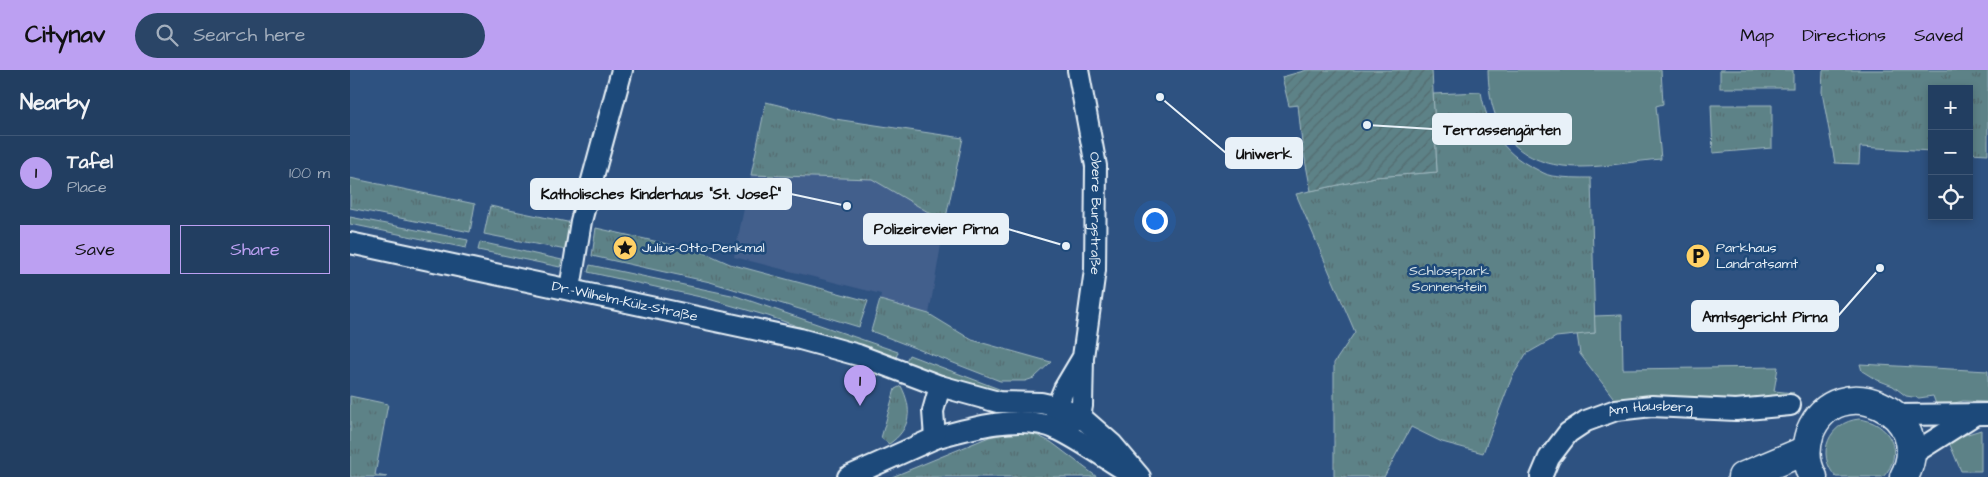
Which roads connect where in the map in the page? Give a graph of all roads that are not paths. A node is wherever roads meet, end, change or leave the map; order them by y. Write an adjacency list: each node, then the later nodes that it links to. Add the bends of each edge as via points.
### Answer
1 (622, 70): 4 (street, via 581,221)
2 (1078, 70): 5 (street, Obere Burgstraße, via 1096,166 1095,270)
3 (350, 243): 4 (street, Dr.-Wilhelm-Külz-Straße)
4 (570, 289): 6 (street, Dr.-Wilhelm-Külz-Straße, via 800,339 858,355)
5 (1083, 357): 9 (street, Obere Burgstraße); 12 (street, Obere Burgstraße)
6 (940, 386): 7 (street, Dr.-Wilhelm-Külz-Straße); 15 (street, via 934,411)
7 (998, 402): 9 (street, Dr.-Wilhelm-Külz-Straße); 13 (street)
8 (1790, 405): 21 (street, Am Hausberg, via 1736,410 1652,406 1616,410 1586,420 1568,433 1549,458)
9 (1057, 406): 12 (street, Dr.-Wilhelm-Külz-Straße); 14 (street)
10 (1981, 414): 11 (street); 17 (street)
11 (1896, 415): 16 (main road, via 1878,403 1858,400 1840,403 1818,420); 17 (main road, via 1907,433)
12 (1080, 416): 14 (street); 20 (street, Dr.-Wilhelm-Külz-Straße, via 1112,444)
13 (1005, 422): 14 (street); 15 (street)
14 (1056, 428): 19 (street)
15 (935, 438): 18 (street)
16 (1806, 450): 22 (main road); 23 (main road)
17 (1908, 466)
18 (848, 477)
19 (1136, 477)
20 (1140, 477)
21 (1541, 477)
22 (1742, 477)
23 (1813, 477)

